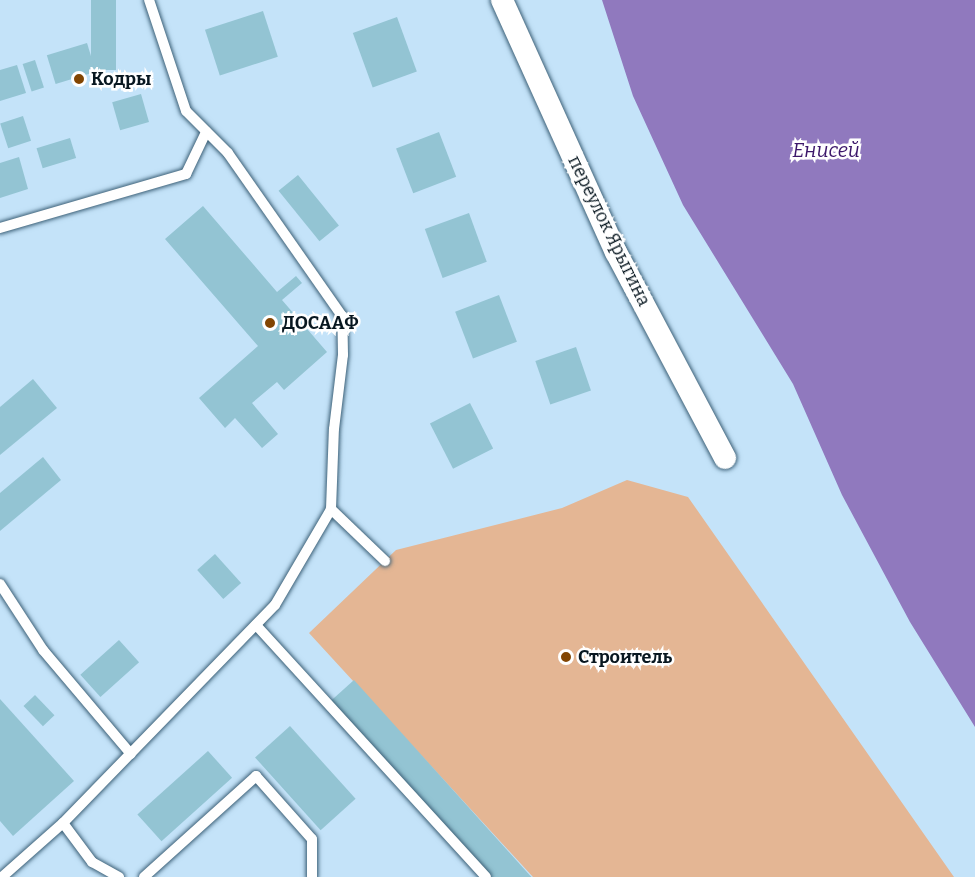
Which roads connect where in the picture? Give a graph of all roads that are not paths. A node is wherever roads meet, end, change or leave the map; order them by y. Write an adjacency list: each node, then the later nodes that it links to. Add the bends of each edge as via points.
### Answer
1 (149, 0): 3 (lane, via 186,111)
2 (502, 0): 5 (street, переулок Ярыгина, via 616,252)
3 (206, 132): 4 (lane, via 186,174); 6 (lane, via 228,153 342,316 343,355 334,429)
4 (0, 228)
5 (725, 458)
6 (331, 509): 7 (lane); 9 (lane, via 275,605)
7 (385, 561)
8 (0, 584): 10 (lane, via 43,650)
9 (256, 625): 10 (lane); 16 (lane)
10 (131, 754): 11 (lane)
11 (63, 823): 12 (lane); 13 (lane, via 92,862)
12 (2, 877)
13 (120, 877)
14 (144, 877): 15 (lane, via 256,776 312,839)
15 (312, 877)
16 (486, 877)

